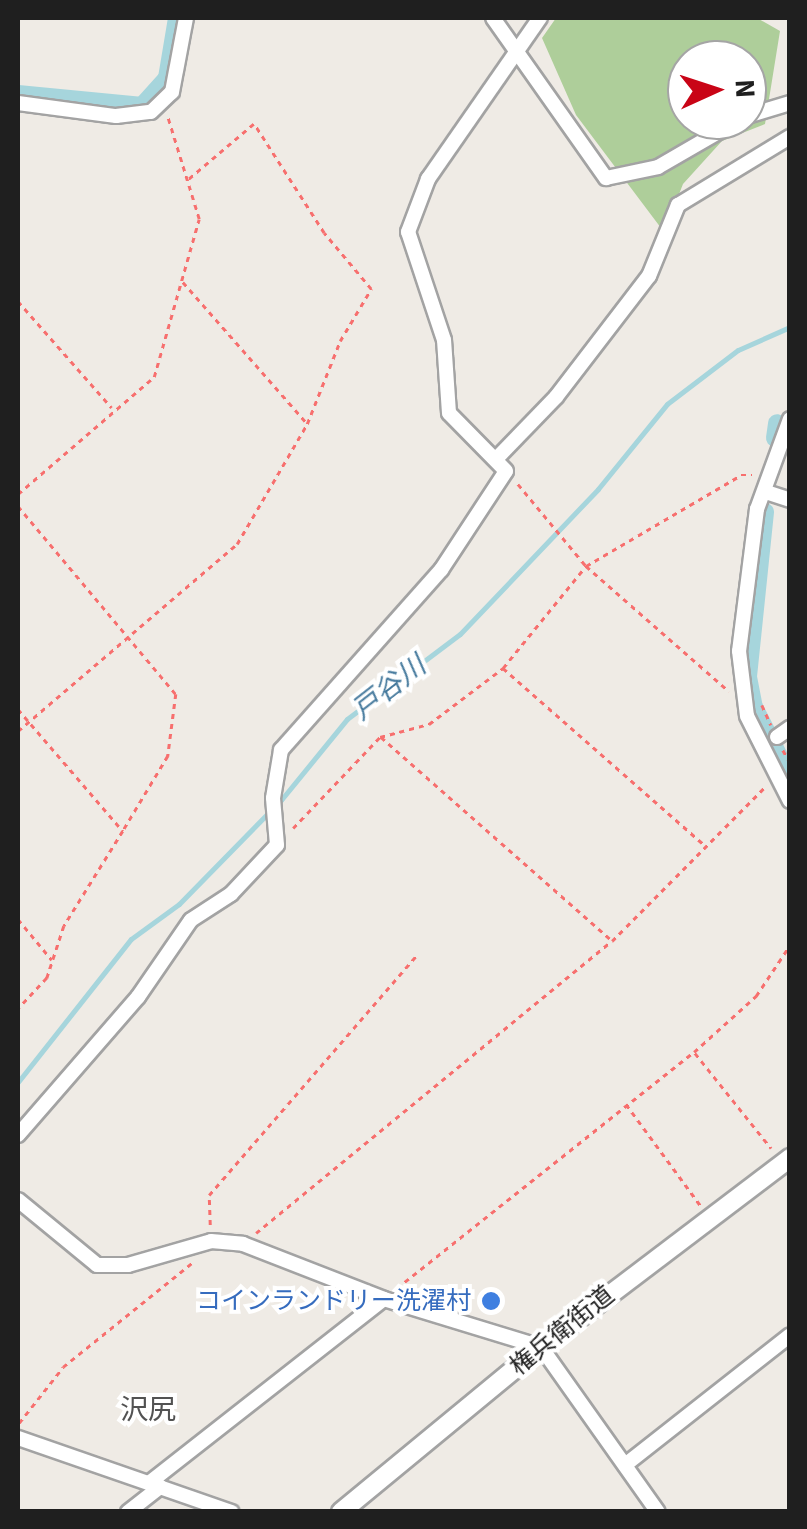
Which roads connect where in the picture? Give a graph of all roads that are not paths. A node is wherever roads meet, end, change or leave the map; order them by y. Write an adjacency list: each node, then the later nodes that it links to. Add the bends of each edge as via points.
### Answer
1 (186, 18): 5 (street, via 172,92 138,116)
2 (493, 18): 4 (street)
3 (540, 18): 4 (street)
4 (516, 50): 7 (street, via 606,178 658,167); 9 (street, via 428,179 408,232 444,340 449,413)
5 (18, 103)
6 (790, 137): 9 (street, via 678,205 649,276)
7 (705, 140)
8 (790, 419): 10 (street)
9 (501, 465): 13 (street, via 441,570 281,750 273,798 277,845 231,894 190,920 138,998)
10 (766, 492): 11 (street); 12 (street, via 758,508 738,651 747,716)
11 (790, 500)
12 (790, 801)
13 (18, 1135)
14 (786, 1160): 18 (street, 権兵衛街道)
15 (18, 1200): 16 (street, via 97,1265 128,1265 210,1241 235,1243)
16 (384, 1299): 18 (street); 21 (street)
17 (790, 1335): 20 (street)
18 (541, 1347): 20 (street); 24 (street, 権兵衛街道)
19 (18, 1438): 21 (street)
20 (626, 1464): 25 (street)
21 (154, 1485): 22 (street); 23 (street)
22 (128, 1512)
23 (232, 1512)
24 (341, 1512)
25 (658, 1512)

